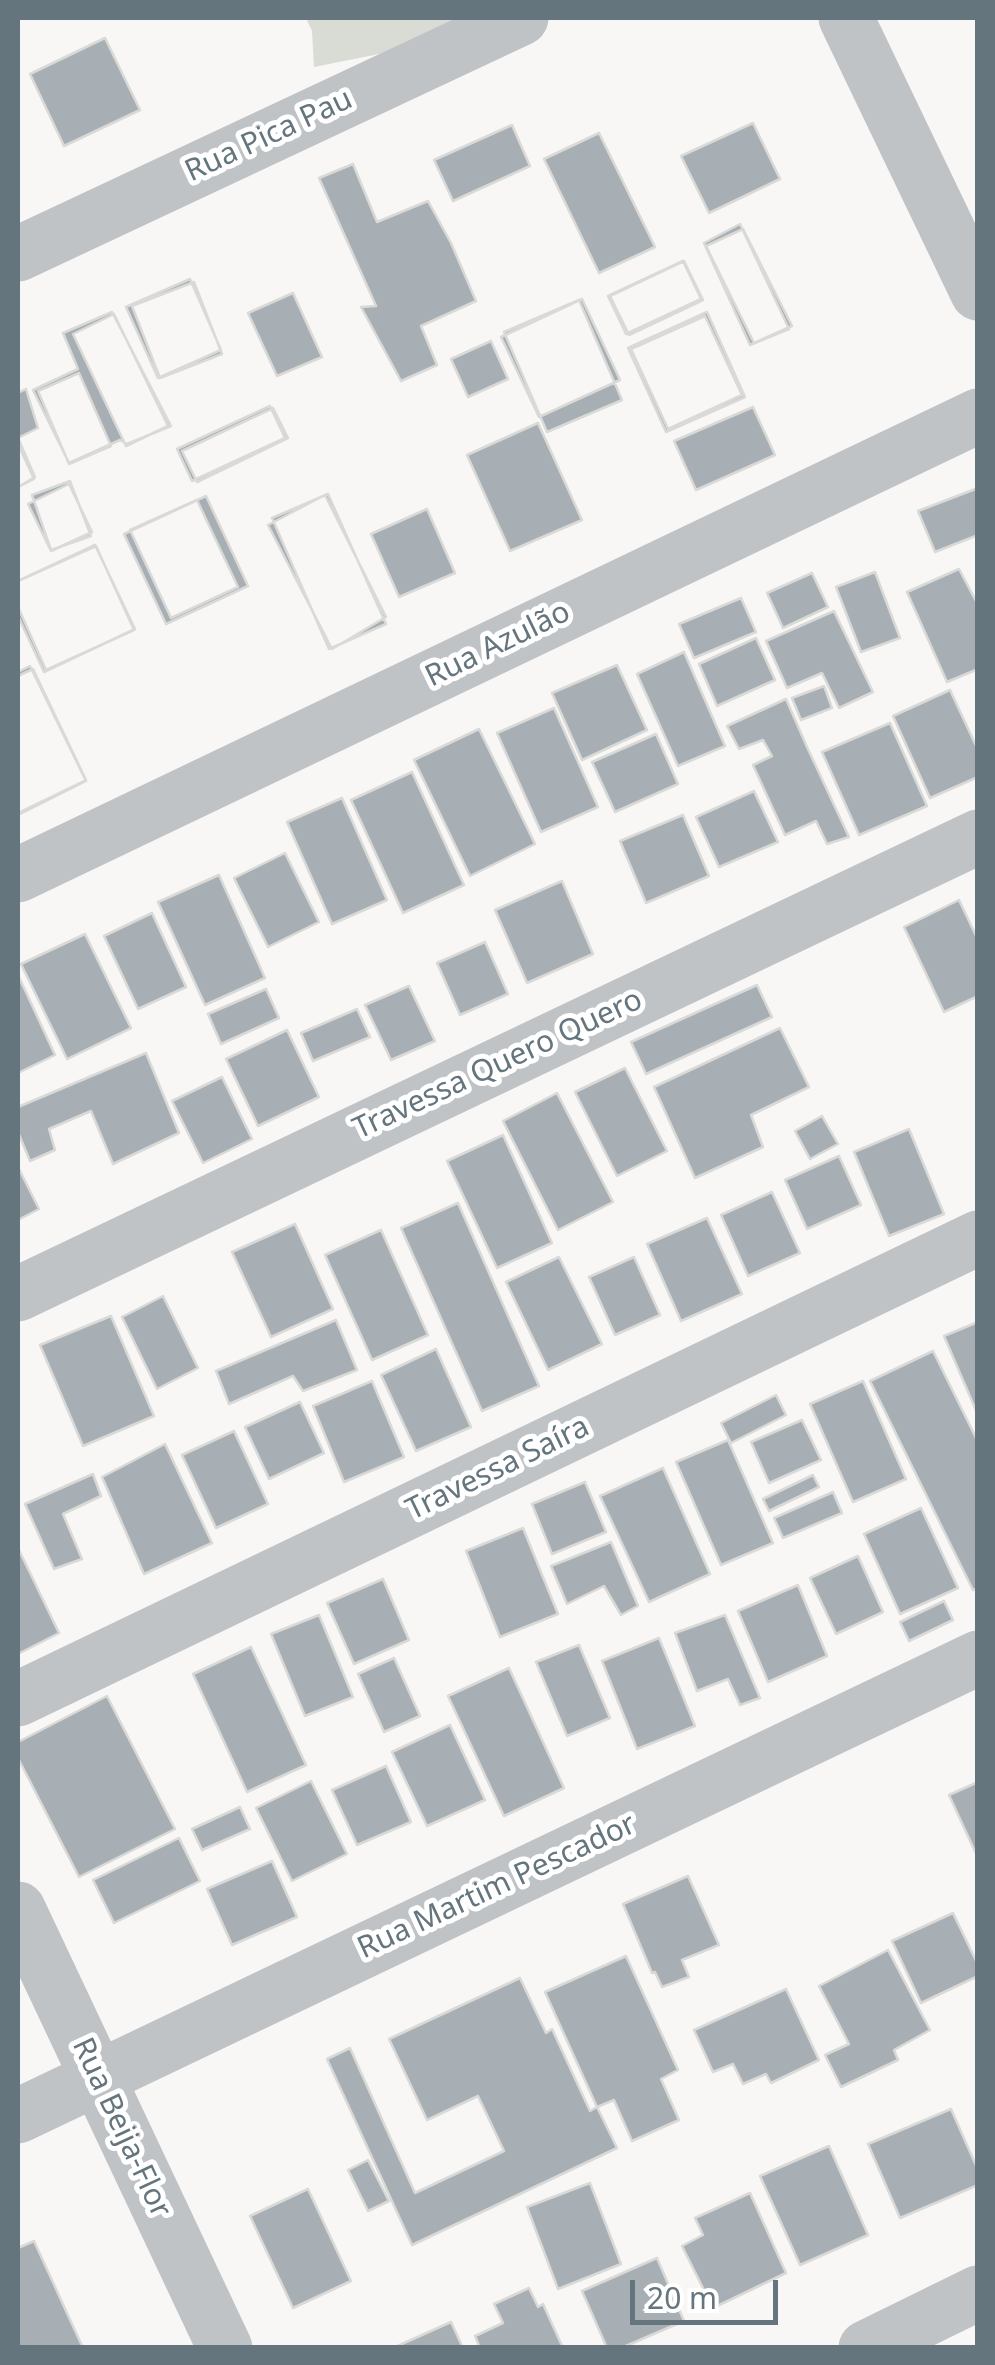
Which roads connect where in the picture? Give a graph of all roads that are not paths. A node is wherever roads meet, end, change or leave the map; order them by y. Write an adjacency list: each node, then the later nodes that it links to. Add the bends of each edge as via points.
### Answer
1 (521, 18): 3 (street, Rua Pica Pau)
2 (846, 18): 4 (street)
3 (18, 254)
4 (978, 293)
5 (978, 416): 7 (street, Rua Azulão)
6 (978, 837): 9 (street, Travessa Quero Quero)
7 (18, 875)
8 (978, 1238): 11 (street, Travessa Saíra)
9 (18, 1294)
10 (978, 1658): 13 (street, Rua Martim Pescador)
11 (18, 1699)
12 (18, 1908): 13 (street, Rua Beija-Flor)
13 (97, 2078): 14 (street, Rua Martim Pescador); 16 (street, Rua Beija-Flor)
14 (18, 2116)
15 (978, 2293): 17 (street)
16 (225, 2348)
17 (866, 2348)

